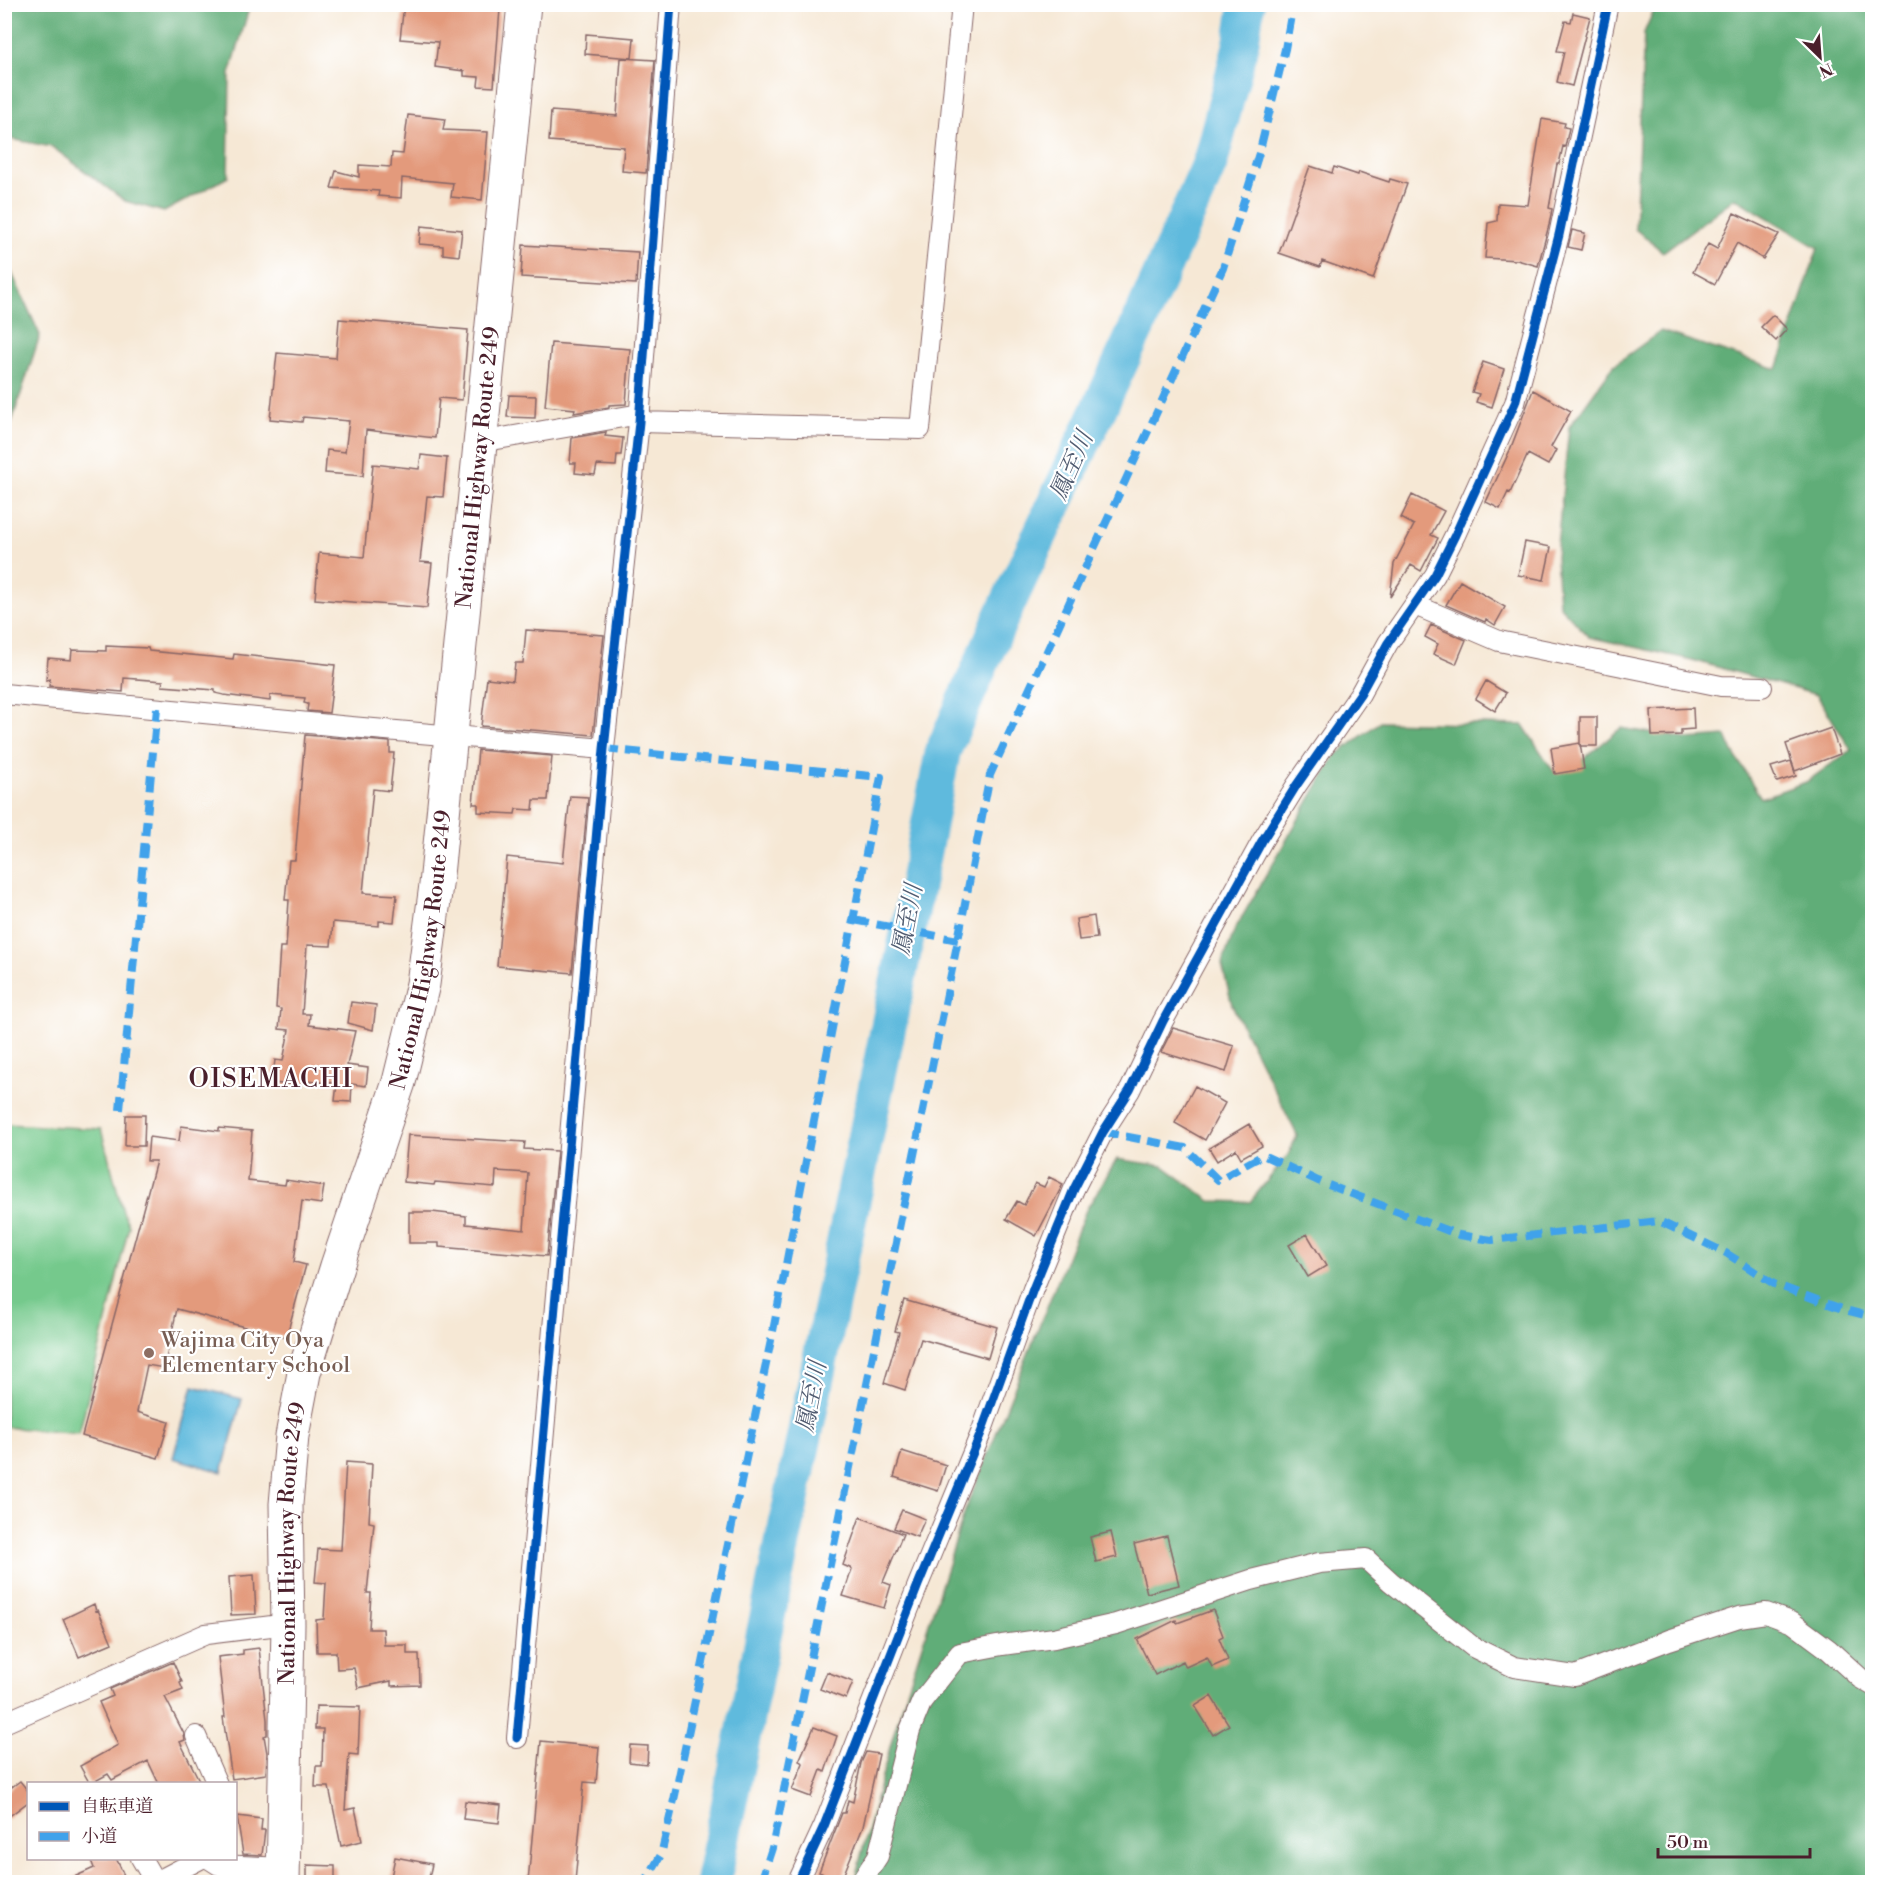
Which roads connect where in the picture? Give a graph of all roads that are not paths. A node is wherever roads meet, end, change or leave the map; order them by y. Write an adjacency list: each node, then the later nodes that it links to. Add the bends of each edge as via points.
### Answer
1 (524, 4): 6 (highway, National Highway Route 249)
2 (671, 4): 5 (street)
3 (962, 4): 5 (street, via 920,429)
4 (1608, 4): 7 (street, via 1559,235 1515,403 1450,545)
5 (640, 418): 6 (street); 11 (street)
6 (480, 441): 10 (highway, National Highway Route 249)
7 (1414, 605): 8 (street, via 1499,641 1721,686); 23 (street, via 1262,840 1074,1189 981,1433)
8 (1762, 687)
9 (4, 694): 10 (street)
10 (451, 735): 11 (street); 12 (highway, National Highway Route 249, via 423,984 399,1082 301,1384 286,1504)
11 (604, 749): 16 (street)
12 (288, 1624): 14 (street, via 206,1634); 21 (highway, National Highway Route 249)
13 (1872, 1685): 24 (street, via 1793,1623 1766,1613 1739,1617 1669,1640 1575,1676 1514,1667 1473,1647 1366,1559 1319,1563 1251,1580 1116,1624 960,1653 922,1701 910,1730 878,1856)
14 (4, 1722)
15 (196, 1736): 17 (street)
16 (517, 1738)
17 (216, 1782)
18 (142, 1860): 22 (street)
19 (198, 1860): 22 (street)
20 (211, 1860): 21 (street, via 219,1865)
21 (284, 1875)
22 (156, 1882)
23 (798, 1882)
24 (861, 1882)

